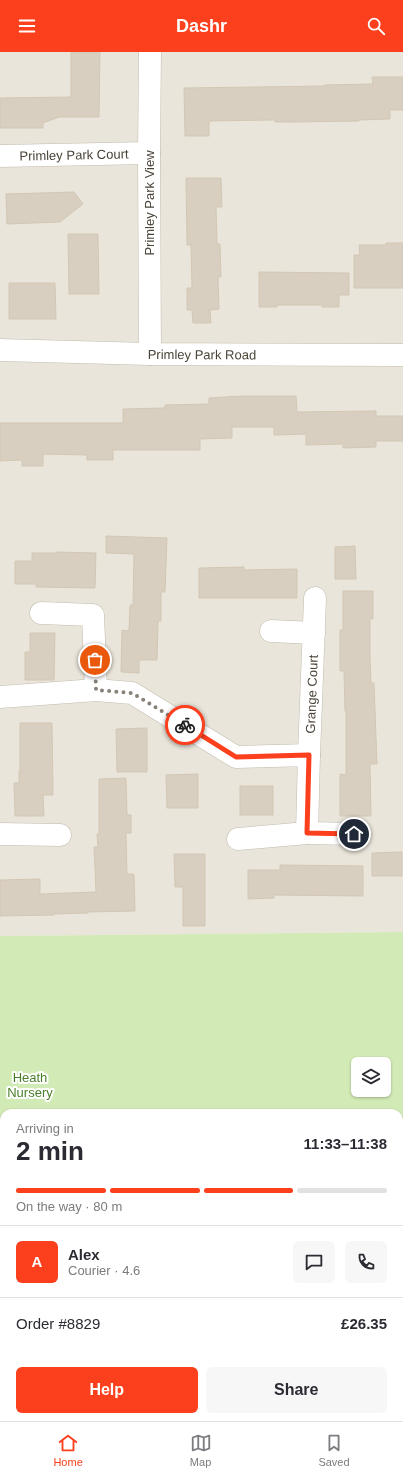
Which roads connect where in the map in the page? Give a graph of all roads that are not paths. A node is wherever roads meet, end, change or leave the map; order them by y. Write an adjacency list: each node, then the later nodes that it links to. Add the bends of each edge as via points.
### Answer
1 (150, 52): 2 (street, Primley Park View)
2 (148, 153): 3 (street, Primley Park Court); 5 (street, Primley Park View)
3 (0, 156)
4 (0, 350): 5 (street, Primley Park Road)
5 (150, 354): 6 (street, Primley Park Road)
6 (403, 355)
7 (315, 598): 10 (street, Grange Court)
8 (41, 613): 11 (street, via 93,615)
9 (271, 631): 10 (street)
10 (314, 633): 13 (street, Grange Court)
11 (96, 690): 12 (street); 13 (street, via 132,693 236,757)
12 (0, 697)
13 (309, 755): 14 (street, Grange Court)
14 (307, 833): 16 (street); 18 (street)
15 (0, 834): 17 (street)
16 (354, 834)
17 (60, 835)
18 (238, 839)

